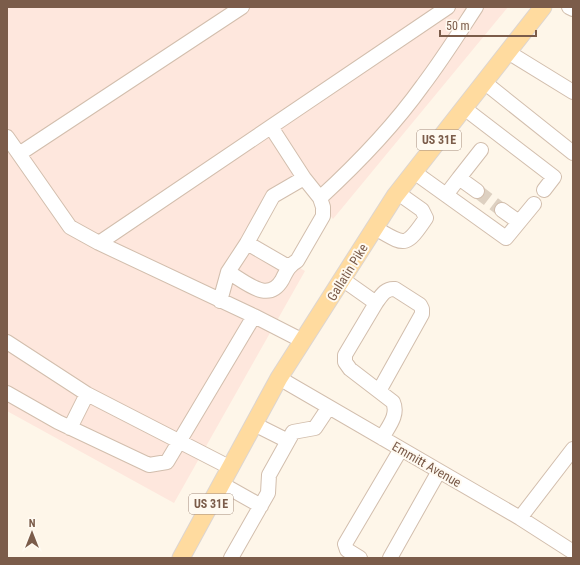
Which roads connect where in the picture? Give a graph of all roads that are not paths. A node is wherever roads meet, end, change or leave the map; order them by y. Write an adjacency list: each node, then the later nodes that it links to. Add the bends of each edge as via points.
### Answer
1 (242, 7): 15 (street)
2 (448, 7): 11 (street)
3 (476, 7): 23 (street, via 423,86 373,146)
4 (543, 7): 7 (main road, Gallatin Pike / US 31E)
5 (569, 7): 6 (street)
6 (573, 9)
7 (508, 52): 8 (main road, Gallatin Pike / US 31E); 9 (street)
8 (484, 82): 10 (main road, Gallatin Pike / US 31E); 14 (street)
9 (573, 92)
10 (464, 108): 16 (main road, Gallatin Pike / US 31E); 19 (street, via 554,177)
11 (271, 127): 17 (street); 28 (street)
12 (7, 137): 15 (street)
13 (481, 150): 18 (street)
14 (573, 153)
15 (19, 154): 28 (street, via 70,227)
16 (414, 172): 21 (main road, Gallatin Pike / US 31E); 22 (street)
17 (304, 178): 23 (street); 29 (street, via 273,196)
18 (459, 178): 20 (street); 22 (street)
19 (544, 190)
20 (477, 191)
21 (398, 193): 27 (main road, Gallatin Pike / US 31E); 27 (street, via 422,210 426,218 415,235 400,242)
22 (446, 195): 26 (street, via 506,238)
23 (320, 198): 30 (street, via 323,216 297,260)
24 (534, 204): 26 (street)
25 (502, 210): 26 (street)
26 (519, 222)
27 (375, 228): 32 (main road, Gallatin Pike / US 31E)
28 (99, 243): 33 (street)
29 (247, 243): 30 (street, via 285,265); 31 (street)
30 (290, 265): 31 (street, via 278,287 272,291 262,292)
31 (228, 272): 33 (street)
32 (342, 279): 34 (street); 36 (main road, Gallatin Pike / US 31E)
33 (220, 301): 35 (street)
34 (376, 304): 39 (street, via 345,355 345,362 350,369); 39 (street, via 390,288 420,305 422,309 422,314)
35 (254, 316): 36 (street); 46 (street)
36 (303, 341): 38 (main road, Gallatin Pike / US 31E)
37 (7, 342): 41 (street)
38 (279, 378): 42 (street, Emmitt Avenue); 43 (main road, Gallatin Pike / US 31E)
39 (379, 391): 45 (street, via 393,402 395,407 395,414)
40 (7, 392): 44 (street)
41 (87, 394): 44 (street); 46 (street)
42 (329, 407): 45 (street, Emmitt Avenue); 47 (street, via 315,428 293,432)
43 (254, 424): 47 (street); 50 (main road, Gallatin Pike / US 31E)
44 (70, 428): 46 (street, via 149,465 167,462)
45 (382, 438): 48 (street, Emmitt Avenue)
46 (179, 441): 50 (street)
47 (288, 441): 53 (street, via 269,475 268,493)
48 (401, 449): 51 (street, Emmitt Avenue); 58 (street, via 345,544 347,550)
49 (573, 449): 54 (street)
50 (230, 468): 52 (main road, Gallatin Pike / US 31E)
51 (439, 471): 54 (street, Emmitt Avenue); 59 (street)
52 (222, 484): 53 (street); 56 (main road, Gallatin Pike / US 31E)
53 (261, 506): 57 (street)
54 (520, 518): 55 (street, Emmitt Avenue)
55 (573, 552)
56 (182, 558)
57 (231, 558)
58 (360, 558)
59 (390, 558)

